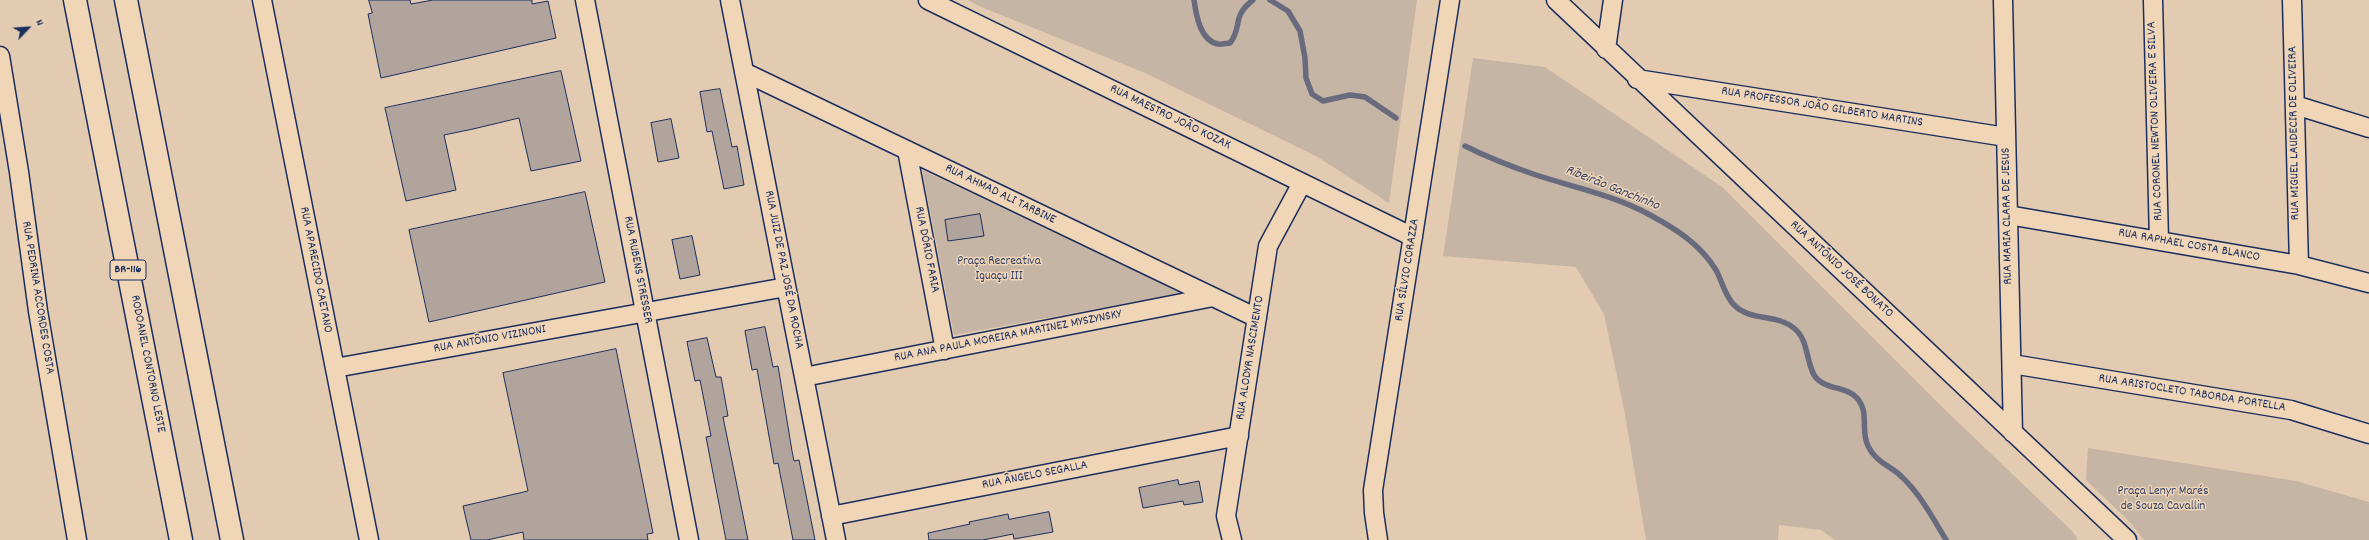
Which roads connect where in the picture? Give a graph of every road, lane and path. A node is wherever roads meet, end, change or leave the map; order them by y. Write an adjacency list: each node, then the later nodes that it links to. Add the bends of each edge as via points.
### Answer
1 (75, 0): 40 (highway, RODOANEL CONTORNO LESTE / BR-116)
2 (126, 0): 41 (highway)
3 (262, 0): 33 (street, RUA APARECIDO CAETANO)
4 (585, 0): 29 (street, RUA RUBENS STRESSER)
5 (730, 0): 15 (street, RUA JUIZ DE PAZ JOSÉ DA ROCHA)
6 (928, 0): 21 (street, RUA MAESTRO JOÃO KOZAK)
7 (1450, 0): 23 (street, RUA SÍLVIO CORAZZA)
8 (1556, 0): 13 (street, RUA ANTÔNIO JOSÉ BONATO)
9 (1613, 0): 13 (street)
10 (2003, 0): 19 (street, RUA MARIA CLARA DE JESUS)
11 (2153, 0): 24 (street, RUA CORONEL NEWTON OLIVEIRA E SILVA)
12 (2292, 0): 17 (street, RUA MIGUEL LAUDECIR DE OLIVEIRA)
13 (1606, 49): 16 (street, RUA ANTÔNIO JOSÉ BONATO)
14 (0, 56): 39 (street, RUA PEDRINA ACCORDES COSTA, via 38,311)
15 (744, 72): 20 (street, RUA AHMAD ALI TARBINE); 27 (street, RUA JUIZ DE PAZ JOSÉ DA ROCHA)
16 (1637, 79): 19 (street, RUA PROFESSOR JOÃO GILBERTO MARTINS); 35 (street, RUA ANTÔNIO JOSÉ BONATO)
17 (2294, 105): 18 (street); 25 (street, RUA MIGUEL LAUDECIR DE OLIVEIRA)
18 (2369, 128)
19 (2006, 137): 22 (street, RUA MARIA CLARA DE JESUS)
20 (907, 150): 28 (street, RUA AHMAD ALI TARBINE); 31 (street, RUA DÓRIO FARIA)
21 (1302, 183): 23 (street, RUA MAESTRO JOÃO KOZAK); 30 (street, RUA ALODYR NASCIMENTO, via 1268,246)
22 (2008, 215): 24 (street, RUA RAPHAEL COSTA BLANCO); 32 (street, RUA MARIA CLARA DE JESUS)
23 (1413, 237): 46 (street, RUA SÍLVIO CORAZZA, via 1373,490)
24 (2159, 241): 25 (street, RUA RAPHAEL COSTA BLANCO)
25 (2298, 265): 26 (street, RUA RAPHAEL COSTA BLANCO)
26 (2369, 283)
27 (786, 287): 29 (street, RUA ANTÔNIO VIZINONI); 34 (street, RUA JUIZ DE PAZ JOSÉ DA ROCHA)
28 (1213, 297): 30 (street, RUA AHMAD ALI TARBINE); 31 (street, RUA ANA PAULA MOREIRA MARTINEZ MYSZYNSKY)
29 (645, 312): 33 (street, RUA ANTÔNIO VIZINONI); 43 (street, RUA RUBENS STRESSER)
30 (1257, 318): 37 (street, RUA ALODYR NASCIMENTO)
31 (945, 350): 34 (street, RUA ANA PAULA MOREIRA MARTINEZ MYSZYNSKY)
32 (2012, 364): 35 (street, RUA MARIA CLARA DE JESUS); 36 (street, RUA ARISTOCLETO TABORDA PORTELLA, via 2291,410)
33 (335, 368): 42 (street, RUA APARECIDO CAETANO)
34 (804, 377): 38 (street, RUA JUIZ DE PAZ JOSÉ DA ROCHA)
35 (2013, 433): 47 (street, RUA ANTÔNIO JOSÉ BONATO)
36 (2369, 434)
37 (1239, 436): 38 (street, RUA ÂNGELO SEGALLA); 45 (street, RUA ALODYR NASCIMENTO, via 1226,516)
38 (831, 516): 44 (street, RUA JUIZ DE PAZ JOSÉ DA ROCHA)
39 (77, 540)
40 (182, 540)
41 (232, 540)
42 (369, 540)
43 (689, 540)
44 (836, 540)
45 (1232, 540)
46 (1378, 540)
47 (2127, 540)

